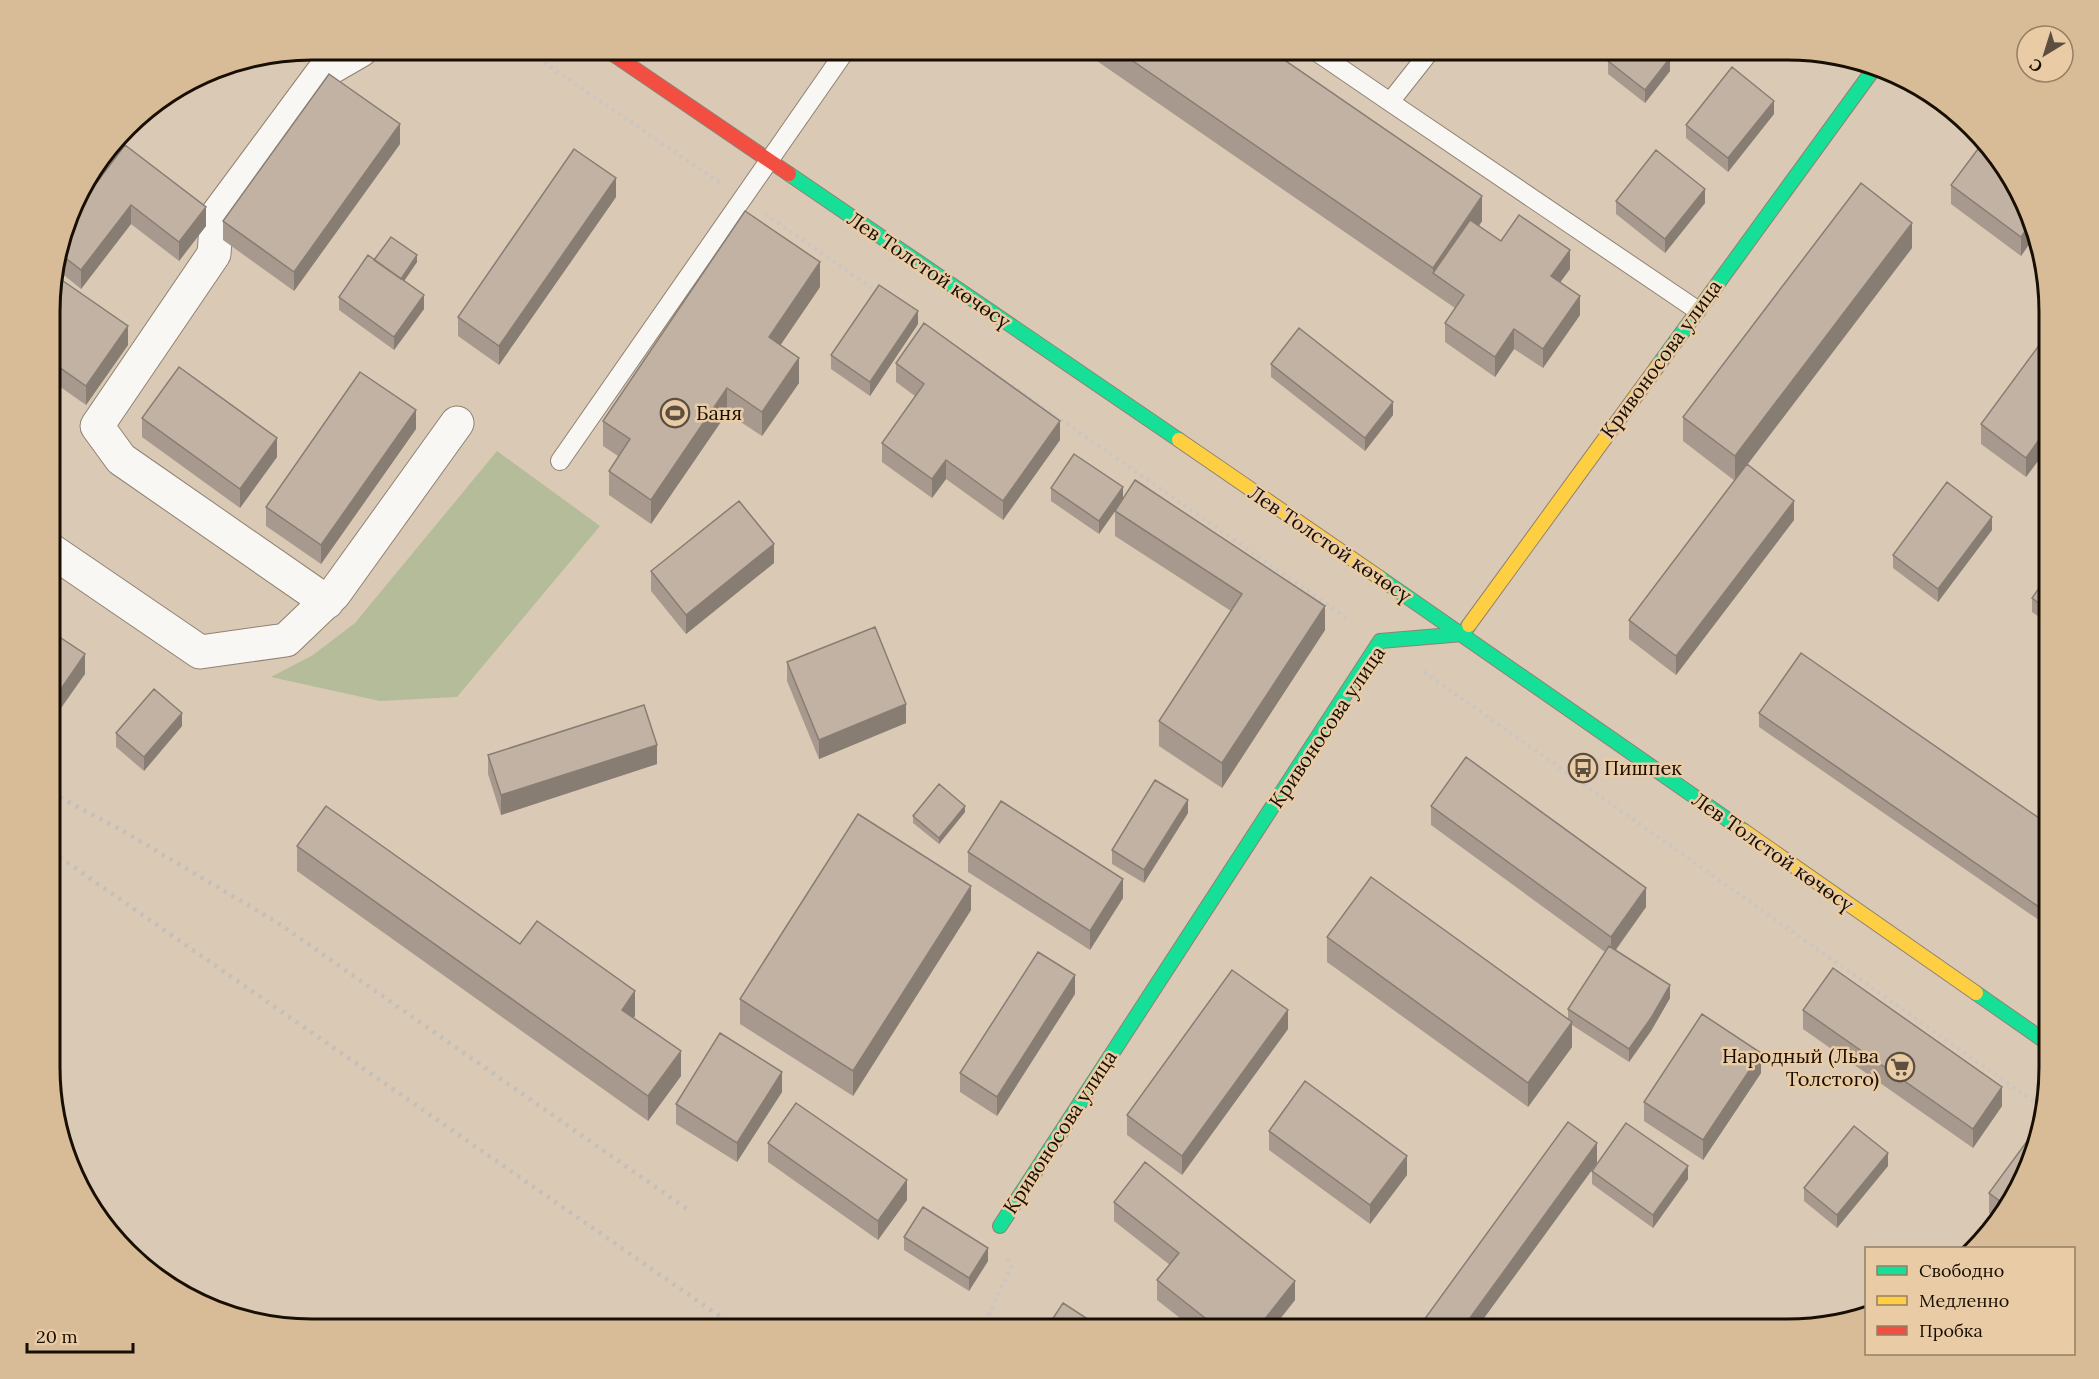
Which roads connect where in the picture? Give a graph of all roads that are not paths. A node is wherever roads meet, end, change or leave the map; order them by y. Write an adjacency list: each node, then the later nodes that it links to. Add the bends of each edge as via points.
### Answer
1 (344, 60): 13 (street, via 323,72 217,215 214,254 97,426 121,459)
2 (622, 60): 8 (main road, Лев Толстой көчөсү)
3 (839, 60): 8 (lane)
4 (1329, 60): 7 (lane)
5 (1423, 60): 7 (lane)
6 (1870, 74): 9 (main road, Кривоносова улица)
7 (1390, 102): 9 (lane)
8 (770, 161): 11 (lane); 14 (main road, Лев Толстой көчөсү)
9 (1697, 310): 14 (main road, Кривоносова улица)
10 (457, 423): 13 (street)
11 (560, 461)
12 (60, 556): 13 (street, via 200,652 286,640)
13 (327, 602)
14 (1463, 634): 15 (main road, Лев Толстой көчөсү); 16 (main road, Кривоносова улица, via 1380,641)
15 (2039, 1037)
16 (1000, 1226)

